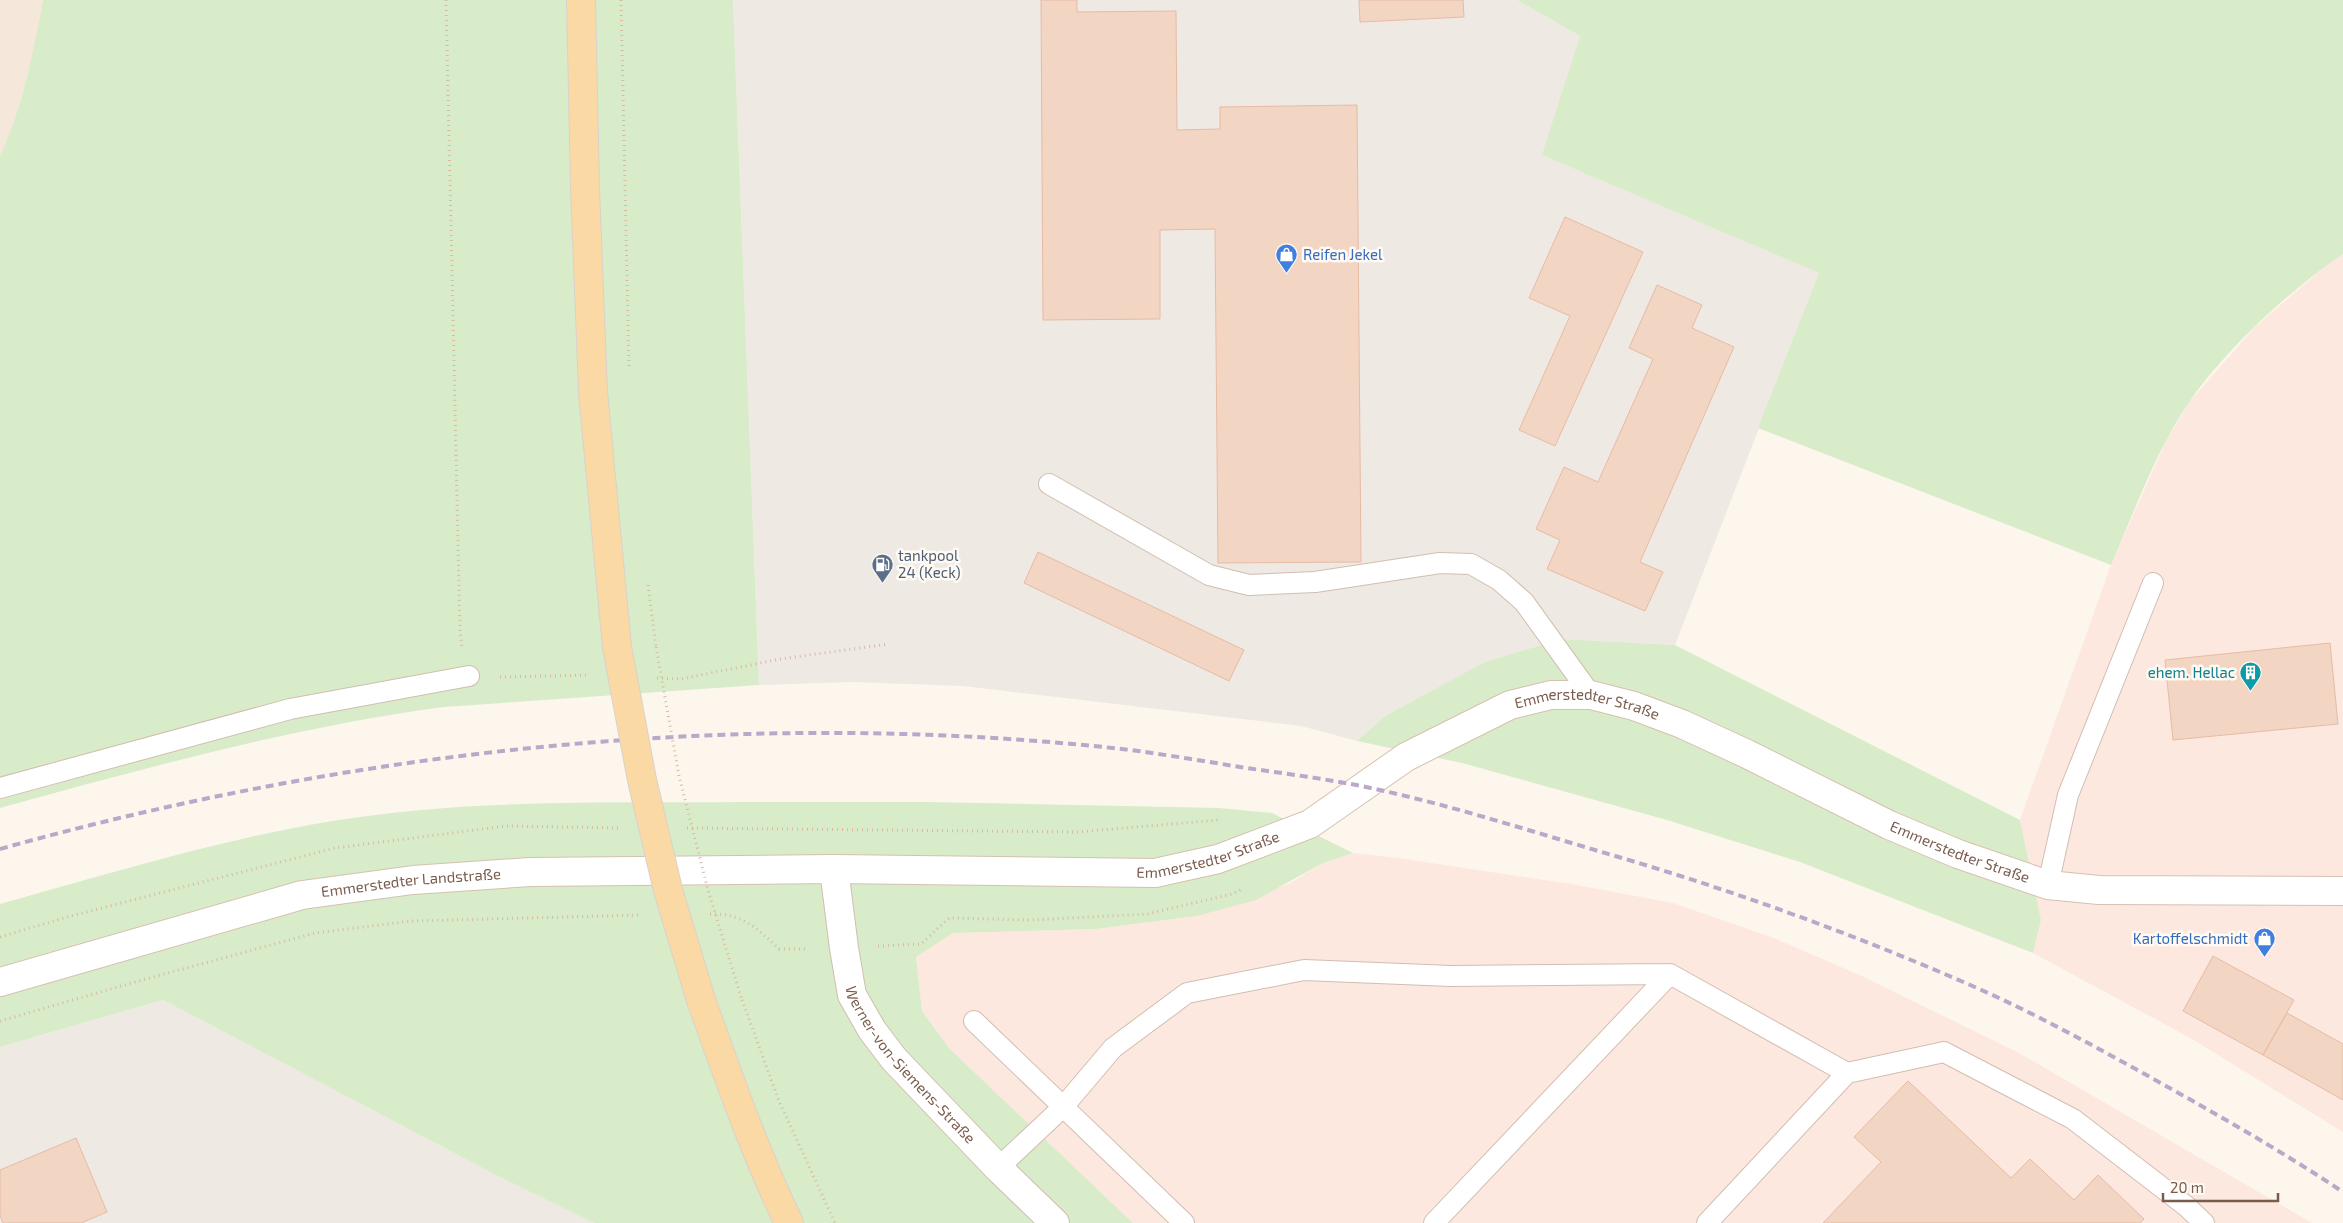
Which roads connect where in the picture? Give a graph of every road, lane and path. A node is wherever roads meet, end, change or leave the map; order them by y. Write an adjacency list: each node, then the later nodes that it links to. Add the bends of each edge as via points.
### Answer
1 (446, 0): 10 (path, via 459,625)
2 (581, 0): 23 (main road, bridge, via 592,392 617,647 644,789 668,890 701,1000 743,1116)
3 (621, 0): 4 (path)
4 (629, 380)
5 (1049, 484): 12 (lane, via 1209,575 1249,585 1315,582 1440,563 1471,564 1499,580 1524,602)
6 (647, 578): 24 (path, bridge, via 679,776 708,890 742,1000 779,1101)
7 (2152, 583): 15 (lane, via 2068,796)
8 (888, 644): 11 (path, via 780,659 681,679)
9 (596, 675): 10 (path)
10 (469, 676): 13 (lane, via 290,709)
11 (653, 678)
12 (1591, 695): 14 (main road, Emmerstedter Straße, via 1551,695 1510,706 1406,757 1310,824 1218,859 1156,872); 15 (main road, Emmerstedter Straße, via 1634,706 1682,724 1889,825 1958,854)
13 (0, 788)
14 (834, 869): 18 (main road, Emmerstedter Landstraße, via 530,872 413,880 302,895); 22 (main road, Werner-von-Siemens-Straße, via 852,995 894,1059)
15 (2048, 885): 16 (main road, Emmerstedter Straße, via 2100,890)
16 (2343, 891)
17 (1670, 974): 20 (lane); 21 (lane, via 1451,976 1304,970 1187,993 1113,1048); 27 (lane)
18 (0, 982)
19 (974, 1021): 21 (lane)
20 (1848, 1073): 28 (lane); 29 (lane, via 1944,1052 2073,1119)
21 (1063, 1107): 22 (lane); 26 (lane)
22 (998, 1168): 25 (main road, Werner-von-Siemens-Straße)
23 (789, 1223)
24 (835, 1223)
25 (1055, 1223)
26 (1184, 1223)
27 (1434, 1223)
28 (1707, 1223)
29 (2204, 1223)

